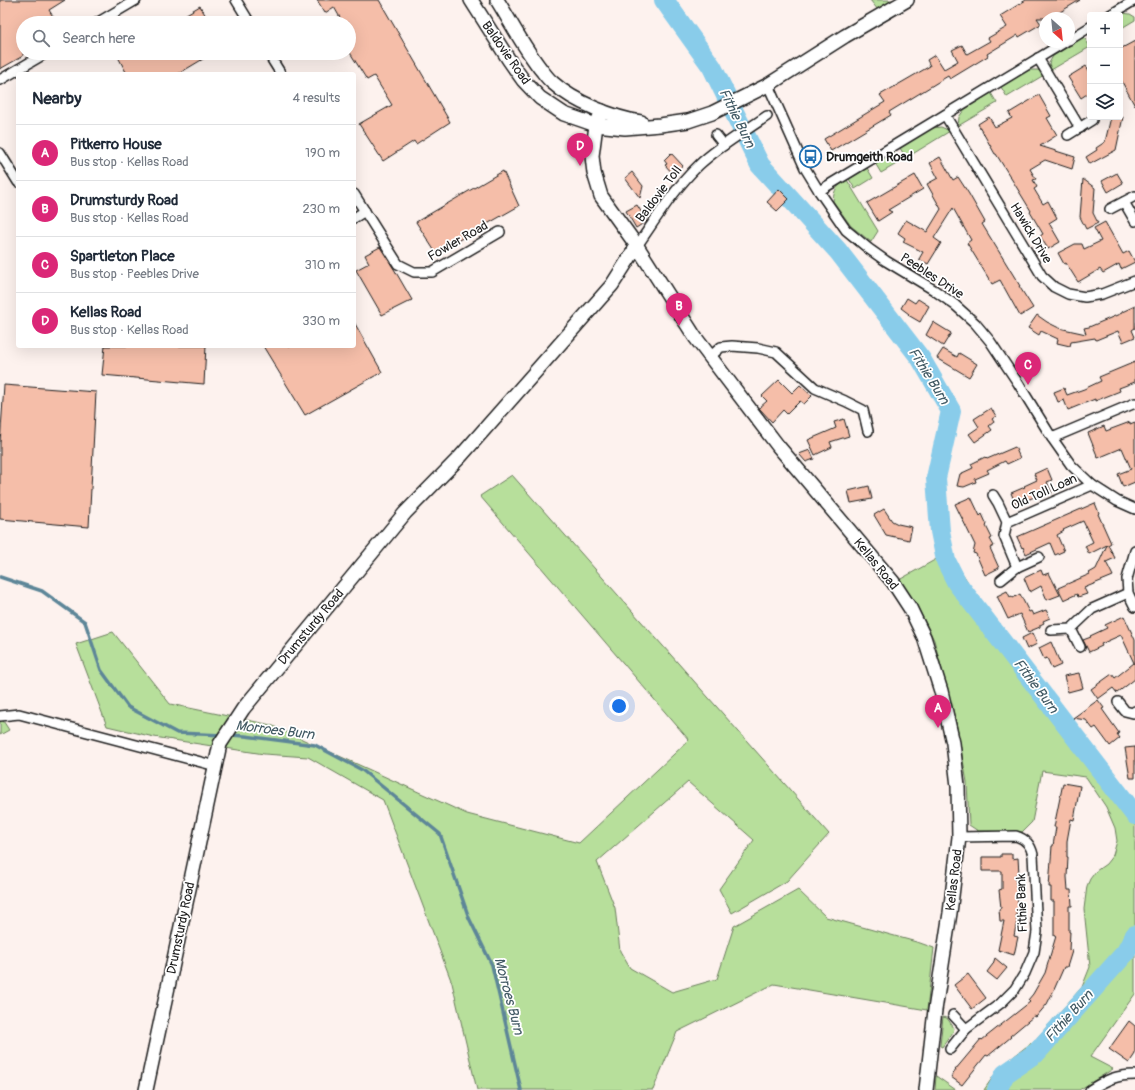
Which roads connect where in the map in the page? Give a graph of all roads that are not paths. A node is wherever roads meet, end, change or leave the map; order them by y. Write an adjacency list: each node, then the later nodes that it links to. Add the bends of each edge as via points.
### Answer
1 (136, 0): 8 (street)
2 (236, 0): 9 (street)
3 (471, 0): 23 (main road, Baldovie Road, via 522,80 540,98 564,114)
4 (497, 0): 19 (main road, Baldovie Road, via 528,52 553,83 586,105)
5 (907, 0): 18 (main road)
6 (1134, 3): 7 (street)
7 (1116, 12)
8 (109, 16)
9 (246, 16)
10 (1087, 29): 11 (street)
11 (1075, 36)
12 (1055, 48): 13 (street)
13 (1038, 58): 20 (street); 25 (street)
14 (34, 60): 17 (street)
15 (272, 60): 16 (street)
16 (280, 72)
17 (0, 80)
18 (768, 85): 24 (main road, via 712,113); 31 (street, via 805,168)
19 (602, 110): 23 (main road, Kellas Road); 24 (main road, Baldovie Road, via 632,121)
20 (945, 115): 31 (street); 41 (street, Hawick Drive, via 1042,276 1054,287 1085,298)
21 (763, 119): 28 (street, Baldovie Toll)
22 (1092, 120): 25 (street)
23 (596, 125): 24 (main road, Baldovie Road, via 625,128); 40 (main road, Kellas Road, via 592,156 601,196)
24 (660, 126)
25 (1080, 128): 27 (street)
26 (716, 135): 28 (street)
27 (1068, 135)
28 (724, 145): 40 (street, Baldovie Toll, via 700,164 680,185)
29 (0, 153): 30 (street)
30 (16, 179)
31 (819, 192): 45 (street, Peebles Drive, via 846,230 886,261 955,305 974,323 990,341)
32 (1135, 196): 34 (street)
33 (356, 197): 36 (street, Fowler Road)
34 (1124, 202): 35 (street); 38 (street)
35 (1110, 209)
36 (365, 211): 37 (street); 39 (street, Fowler Road, via 398,264 414,272 432,272)
37 (356, 217)
38 (1135, 221)
39 (500, 232)
40 (637, 246): 42 (main road, Kellas Road, via 694,337); 62 (main road, Drumsturdy Road, via 612,285 460,457 405,513 243,709 222,742)
41 (1135, 280)
42 (710, 357): 44 (street, via 721,348 732,346 776,352 815,388 863,410); 63 (main road, Kellas Road, via 778,446 893,582 910,608 926,644 941,691 953,743 958,786)
43 (1135, 403): 45 (street)
44 (868, 431)
45 (1052, 438): 46 (street, Peebles Drive, via 1071,465)
46 (1092, 485): 48 (street, Peebles Drive); 49 (street, Old Toll Loan)
47 (993, 495): 49 (street, Old Toll Loan)
48 (1135, 509)
49 (1007, 522): 52 (street, Old Toll Loan, via 1004,536)
50 (1135, 551): 54 (street, via 1127,579)
51 (1039, 557): 52 (street)
52 (1018, 567): 53 (street)
53 (1001, 580)
54 (1128, 593): 55 (street); 56 (street, via 1092,609)
55 (1135, 608)
56 (1071, 629): 57 (street); 58 (street)
57 (1051, 630)
58 (1080, 647)
59 (1118, 702): 60 (street, via 1125,711)
60 (1135, 711)
61 (0, 716): 62 (street, via 19,714)
62 (216, 766): 68 (main road, Drumsturdy Road)
63 (959, 837): 65 (street, Fithie Bank, via 1016,836 1028,842 1033,855 1037,932 1034,952 1015,989); 69 (main road, Kellas Road)
64 (953, 1015): 65 (street)
65 (966, 1029): 66 (street, Fithie Bank)
66 (950, 1049)
67 (1135, 1075): 70 (street, via 1124,1075 1104,1081)
68 (146, 1090)
69 (926, 1090)
70 (1090, 1090)

